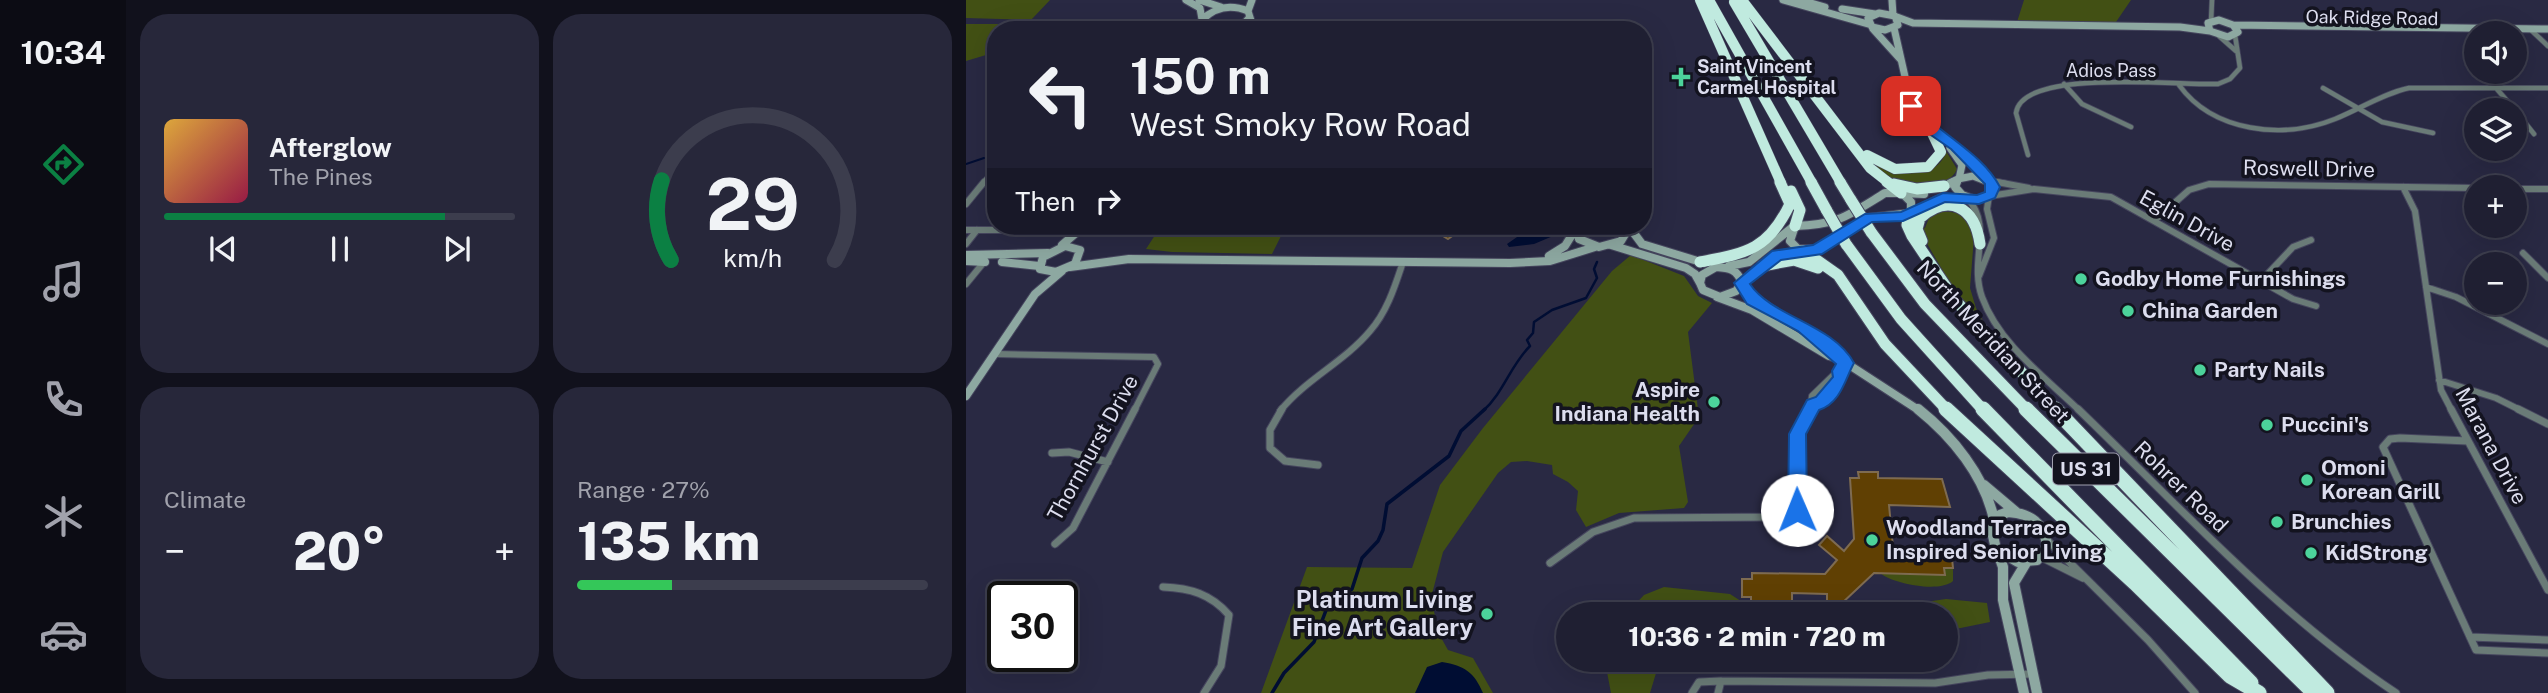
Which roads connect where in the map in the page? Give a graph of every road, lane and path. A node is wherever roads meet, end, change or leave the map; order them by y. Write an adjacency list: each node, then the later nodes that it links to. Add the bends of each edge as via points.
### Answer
1 (1186, 0): 20 (street, via 1200,8)
2 (1199, 0): 14 (street)
3 (1252, 0): 18 (street)
4 (1700, 0): 54 (highway)
5 (1709, 0): 146 (highway, US 31, bridge, via 1846,244 1901,319)
6 (1733, 0): 147 (highway, North Meridian Street / US 31, bridge, via 1871,232 1925,304 1969,353)
7 (1742, 0): 49 (highway)
8 (1783, 0): 26 (street)
9 (1800, 0): 17 (street)
10 (1884, 0): 17 (street)
11 (1892, 0): 19 (street)
12 (2212, 0): 16 (street)
13 (1242, 1): 14 (street); 15 (street)
14 (1212, 5): 15 (street)
15 (1227, 7): 18 (street); 20 (street)
16 (2212, 9): 23 (street); 24 (street)
17 (1876, 13): 19 (street); 26 (street, via 1868,18)
18 (1249, 15): 21 (street); 22 (street)
19 (1895, 16): 25 (street); 28 (street, via 1899,24)
20 (1202, 20)
21 (1245, 21)
22 (1251, 21)
23 (2209, 22): 24 (street, Oak Ridge Road); 27 (street); 31 (street)
24 (2230, 23): 29 (street, Oak Ridge Road); 32 (street)
25 (1938, 24): 27 (street); 28 (street)
26 (1869, 25): 28 (street); 36 (street)
27 (2180, 27): 31 (street)
28 (1895, 28): 36 (street)
29 (2532, 31): 30 (street, Oak Ridge Road); 32 (street, Oak Ridge Road); 34 (street)
30 (2548, 31)
31 (2210, 32): 33 (street)
32 (2236, 34): 33 (street, Oak Ridge Road); 35 (street, Adios Pass)
33 (2219, 36): 35 (street)
34 (2548, 47)
35 (2236, 51): 38 (street, Adios Pass, via 2240,68 2230,79 2212,85)
36 (1901, 60): 46 (street, via 1911,106)
37 (2064, 84): 38 (street, Adios Pass); 45 (street, via 2082,104); 51 (street, Adios Pass, via 2031,91 2020,101 2017,114)
38 (2179, 85): 43 (street, via 2200,110 2244,126 2317,125)
39 (2323, 88): 43 (street)
40 (2496, 88): 41 (street); 42 (street); 43 (street, via 2409,88)
41 (2548, 88)
42 (2505, 98)
43 (2357, 109): 47 (street, via 2388,124)
44 (2527, 125): 48 (street)
45 (2131, 127)
46 (1930, 129): 49 (highway, via 1941,146 1941,155 1930,166 1913,170 1875,162); 50 (street)
47 (2433, 133)
48 (2534, 134)
49 (1846, 136): 53 (highway)
50 (1945, 141): 55 (street, via 1962,163); 56 (street)
51 (2028, 155)
52 (987, 178): 66 (street)
53 (1881, 178): 57 (highway, via 1911,188); 63 (highway)
54 (1782, 179): 69 (highway, via 1799,205); 96 (highway, via 1790,204 1779,228 1745,254)
55 (1958, 179): 56 (street); 57 (street); 65 (street, via 1956,190)
56 (1987, 179): 60 (street, Eglin Drive); 64 (street, via 1993,187)
57 (1944, 186): 63 (street, via 1924,194)
58 (2403, 187): 59 (street, Roswell Drive); 68 (street, Roswell Drive, via 2209,184 2189,190); 107 (street, Marana Drive, via 2415,211)
59 (2464, 188)
60 (2034, 189): 64 (street, Eglin Drive); 68 (street, Eglin Drive, via 2106,196)
61 (2527, 189): 62 (street)
62 (2548, 189)
63 (1901, 193): 67 (street, via 1911,202); 69 (street, via 1882,194 1834,223)
64 (1989, 196): 65 (street); 101 (street, via 1987,209 1994,238)
65 (1968, 199): 67 (street, via 1943,198); 81 (street, Rohrer Road, via 1982,222)
66 (966, 204)
67 (1910, 214): 86 (street, via 1870,217 1820,248); 90 (highway, via 1909,230)
68 (2154, 221): 103 (street, Eglin Drive)
69 (1795, 226): 86 (street, via 1790,241); 97 (street, via 1749,262)
70 (987, 229): 72 (street)
71 (966, 230): 72 (street)
72 (977, 230): 80 (street)
73 (1074, 235): 83 (street)
74 (1083, 235): 85 (street)
75 (1572, 235): 94 (street, via 1565,247)
76 (1578, 235): 84 (street)
77 (1626, 235): 82 (street)
78 (1635, 235): 96 (street, via 1640,243)
79 (2311, 240): 103 (street, via 2293,247)
80 (966, 244)
81 (1980, 244): 90 (highway, via 1975,222 1967,212 1952,205 1939,206 1923,214 1917,225); 101 (street, Rohrer Road)
82 (1611, 245): 84 (street); 104 (street, via 1686,268)
83 (1060, 247): 85 (street); 87 (street)
84 (1595, 247): 94 (street)
85 (1079, 251): 93 (street); 100 (street)
86 (1804, 251): 98 (street, via 1782,253); 110 (highway, via 1838,275)
87 (1048, 253): 88 (street); 99 (street)
88 (966, 255)
89 (2527, 257): 102 (street)
90 (1927, 258): 148 (highway, via 1997,349)
91 (966, 261): 92 (street)
92 (984, 261): 99 (street); 106 (street)
93 (1104, 261): 95 (street); 100 (street)
94 (1538, 261): 95 (street)
95 (1403, 262): 121 (street, via 1373,329 1288,401 1271,430 1270,448 1279,459)
96 (1699, 262): 97 (street)
97 (1723, 266): 104 (street, via 1706,271); 105 (street, via 1735,270)
98 (1762, 266): 105 (street); 110 (highway, via 1789,260 1810,263)
99 (1041, 268): 100 (street); 108 (street)
100 (1066, 269): 108 (street)
101 (1979, 276): 149 (street, Rohrer Road, via 1992,321 2038,373 2297,619 2346,660)
102 (2548, 278)
103 (2261, 281): 111 (street, Eglin Drive, via 2292,299)
104 (1700, 283): 109 (street)
105 (1742, 283): 109 (street, via 1734,293); 114 (street, via 1753,300 1804,327)
106 (966, 284)
107 (2426, 287): 112 (street, via 2456,297); 115 (street, Marana Drive)
108 (1035, 294): 113 (street)
109 (1717, 297): 114 (street, via 1752,310)
110 (1857, 304): 146 (highway, via 1937,401 2230,676)
111 (2316, 306)
112 (2548, 345)
113 (996, 354): 116 (street); 120 (street, Thornhurst Drive, via 1157,359 1155,373)
114 (1842, 364): 122 (street, via 1927,413 1956,444); 129 (street, via 1841,378 1813,405 1796,440 1795,514 1634,518 1593,532)
115 (2439, 380): 117 (street, via 2496,398); 118 (street, Marana Drive)
116 (966, 396)
117 (2548, 424)
118 (2468, 441): 133 (street, Marana Drive); 134 (street, via 2400,438 2390,439 2383,447)
119 (1052, 453): 120 (street, via 1073,450 1095,462)
120 (1108, 462): 126 (street, Thornhurst Drive, via 1073,528)
121 (1318, 465)
122 (1976, 476): 123 (street); 124 (street)
123 (2016, 512): 124 (street); 125 (street, via 2040,525)
124 (1994, 520): 127 (street, via 1990,534)
125 (2047, 540): 128 (street); 131 (street)
126 (1055, 544)
127 (1996, 549): 130 (street); 137 (street)
128 (2041, 557): 130 (street); 131 (street)
129 (1550, 563)
130 (2026, 563): 138 (street, via 2014,583)
131 (2091, 583): 145 (street)
132 (1163, 587): 140 (street, via 1202,593 1229,615 1223,665 1218,679)
133 (2548, 590)
134 (2470, 637): 135 (street); 136 (street, via 2476,650)
135 (2548, 640)
136 (2548, 653)
137 (2020, 674): 138 (street); 139 (street, via 1935,683); 143 (street)
138 (2033, 674): 144 (street)
139 (1721, 681): 141 (street, via 1699,682); 142 (street)
140 (1204, 693)
141 (1692, 693)
142 (1718, 693)
143 (2024, 693)
144 (2037, 693)
145 (2195, 693)
146 (2260, 693)
147 (2314, 693)
148 (2327, 693)
149 (2396, 693)

